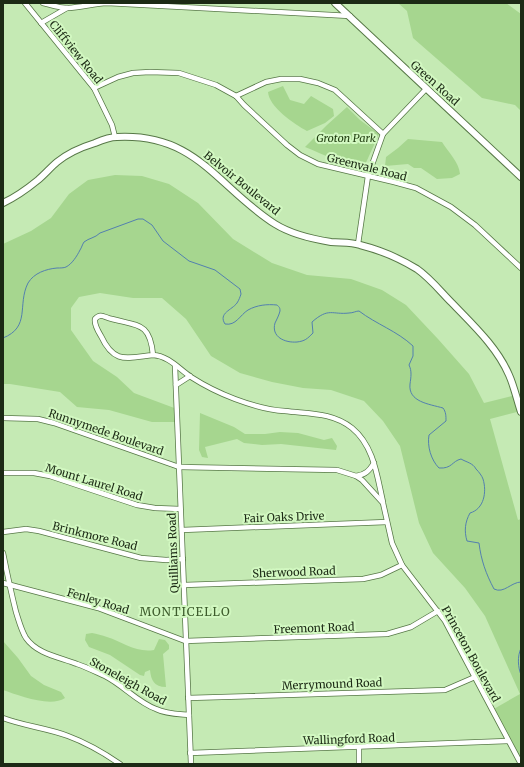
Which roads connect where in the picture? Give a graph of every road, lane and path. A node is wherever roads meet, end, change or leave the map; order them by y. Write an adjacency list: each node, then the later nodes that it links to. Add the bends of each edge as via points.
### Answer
1 (25, 3): 6 (street, Cliffview Road)
2 (43, 3): 4 (street)
3 (335, 3): 5 (street, Green Road)
4 (67, 8): 5 (street, via 107,4); 6 (street)
5 (350, 16): 8 (street, Green Road)
6 (41, 23): 7 (street, Cliffview Road)
7 (94, 88): 9 (street, Greenvale Road, via 118,77 133,74 179,73 216,85); 11 (street, Cliffview Road)
8 (426, 89): 10 (street); 13 (street, Green Road)
9 (236, 96): 10 (street, via 266,82 281,79 300,79 318,83 335,90); 12 (street, Greenvale Road, via 300,155 318,164)
10 (383, 134): 12 (street)
11 (115, 137): 14 (street, Belvoir Boulevard, via 87,145 71,153 16,197); 15 (street, Belvoir Boulevard, via 159,141 188,152 251,206 277,224 302,235 330,242)
12 (368, 176): 15 (street); 16 (street, Greenvale Road, via 416,188 451,207 475,225)
13 (521, 177)
14 (3, 203)
15 (358, 244): 21 (street, Belvoir Boulevard, via 385,252 418,270 445,295 484,337 508,374)
16 (521, 268)
17 (153, 355): 17 (street, via 149,336 140,326 102,315 95,319 106,346 115,355 123,358); 18 (street, via 165,358)
18 (175, 366): 19 (street); 20 (street, Quilliams Road)
19 (190, 376): 20 (street); 24 (street, via 211,389 245,403 335,418 358,434)
20 (176, 385): 25 (street, Quilliams Road)
21 (519, 401): 22 (street, Belvoir Boulevard)
22 (521, 412)
23 (3, 418): 25 (street, Runnymede Boulevard, via 38,419 54,423)
24 (374, 463): 27 (street, via 367,472); 28 (street)
25 (179, 467): 27 (street, Princeton Boulevard, via 337,470); 29 (street, Quilliams Road)
26 (3, 473): 29 (street, Mount Laurel Road, via 50,476 137,505)
27 (356, 476): 28 (street, Princeton Boulevard, via 369,486)
28 (383, 503): 30 (street, Princeton Boulevard)
29 (180, 509): 31 (street, Quilliams Road)
30 (387, 522): 31 (street, Fair Oaks Drive); 35 (street, Princeton Boulevard, via 392,543)
31 (182, 530): 34 (street, Quilliams Road)
32 (3, 532): 34 (street, Brinkmore Road, via 39,531 141,558)
33 (3, 553): 37 (street, Stoneleigh Road)
34 (183, 559): 38 (street, Quilliams Road)
35 (402, 566): 38 (street, Sherwood Road, via 363,579); 39 (street, Princeton Boulevard)
36 (3, 583): 37 (street, Fenley Road)
37 (9, 584): 40 (street, Fenley Road, via 98,608); 43 (street, Stoneleigh Road, via 21,629 26,639 35,647 105,676 156,709 171,714)
38 (184, 585): 40 (street, Quilliams Road)
39 (438, 611): 40 (street, Freemont Road, via 411,627 387,634); 41 (street, Princeton Boulevard)
40 (185, 641): 42 (street, Quilliams Road)
41 (474, 677): 42 (street, Merrymound Road, via 445,690); 45 (street, Princeton Boulevard)
42 (188, 698): 43 (street, Quilliams Road)
43 (189, 715): 47 (street, Quilliams Road)
44 (3, 718): 48 (street, via 69,736)
45 (508, 741): 46 (street, Wallingford Road); 51 (street, Princeton Boulevard)
46 (359, 748): 47 (street, Wallingford Road); 50 (street)
47 (190, 753): 49 (street, Quilliams Road)
48 (120, 764)
49 (190, 764)
50 (359, 764)
51 (521, 764)

